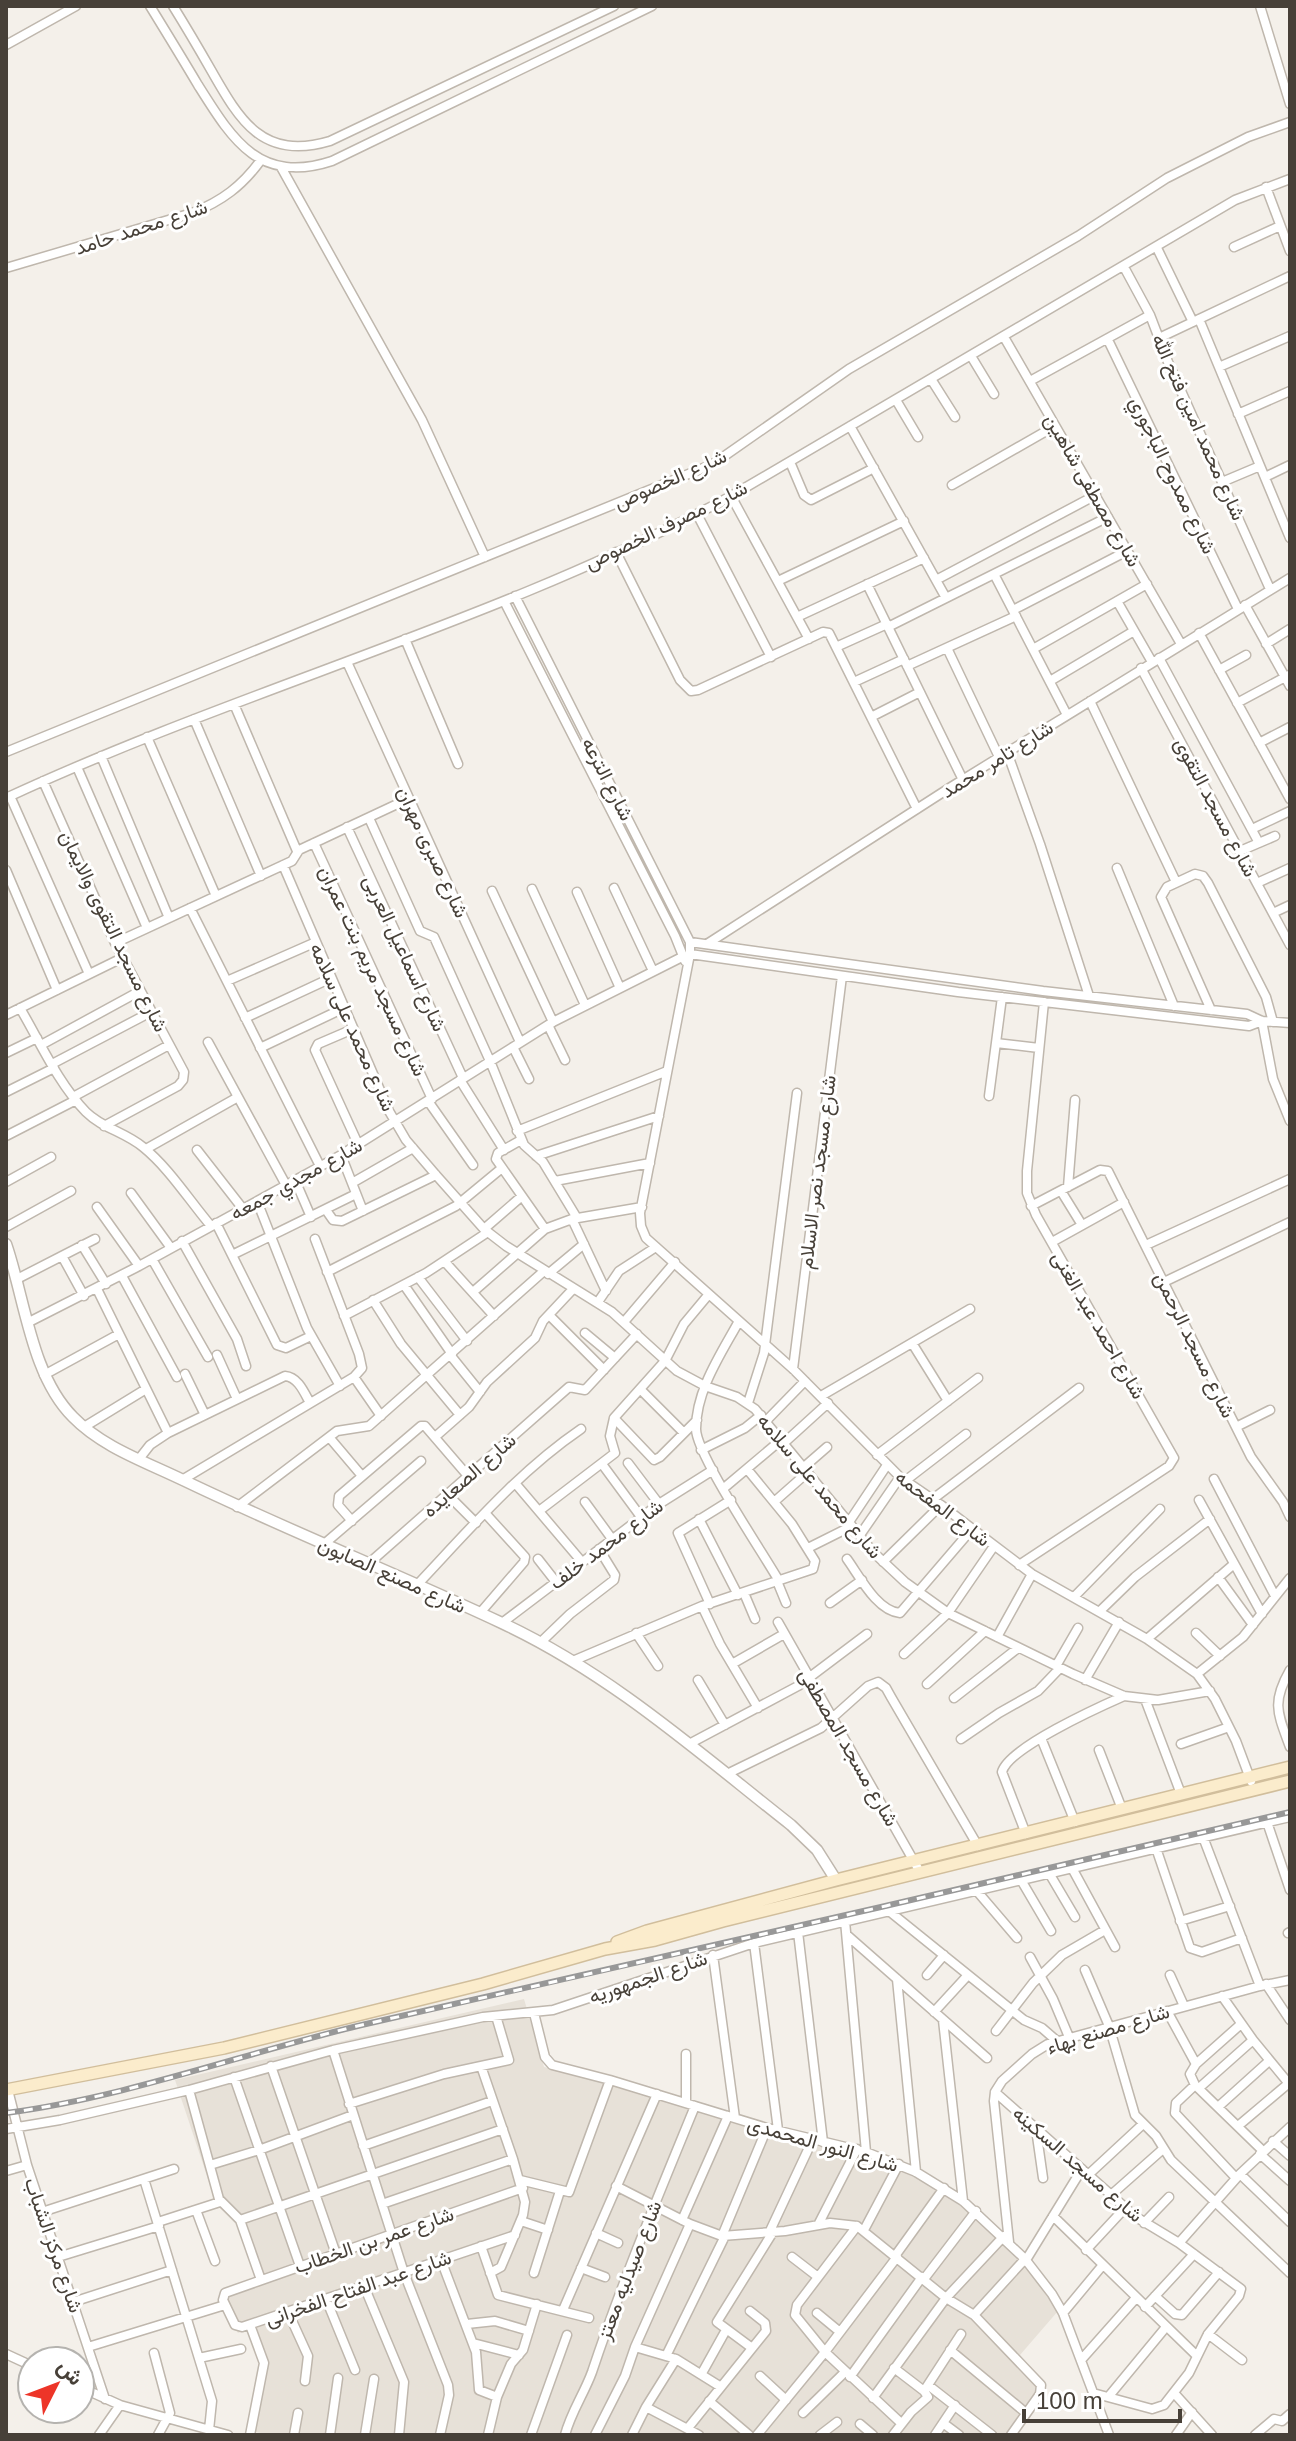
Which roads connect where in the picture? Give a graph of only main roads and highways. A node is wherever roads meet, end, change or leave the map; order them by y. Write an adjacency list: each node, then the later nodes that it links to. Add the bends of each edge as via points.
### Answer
1 (1290, 1767): 3 (main road, شارع الجمهوريه, via 978,1846)
2 (1290, 1781): 3 (main road, شارع الجمهوريه)
3 (917, 1867): 4 (main road, شارع الجمهوريه); 4 (main road, شارع الجمهوريه, via 836,1880)
4 (766, 1904): 5 (main road, شارع الجمهوريه, via 647,1931 605,1949 483,1984 224,2048)
5 (7, 2090)

